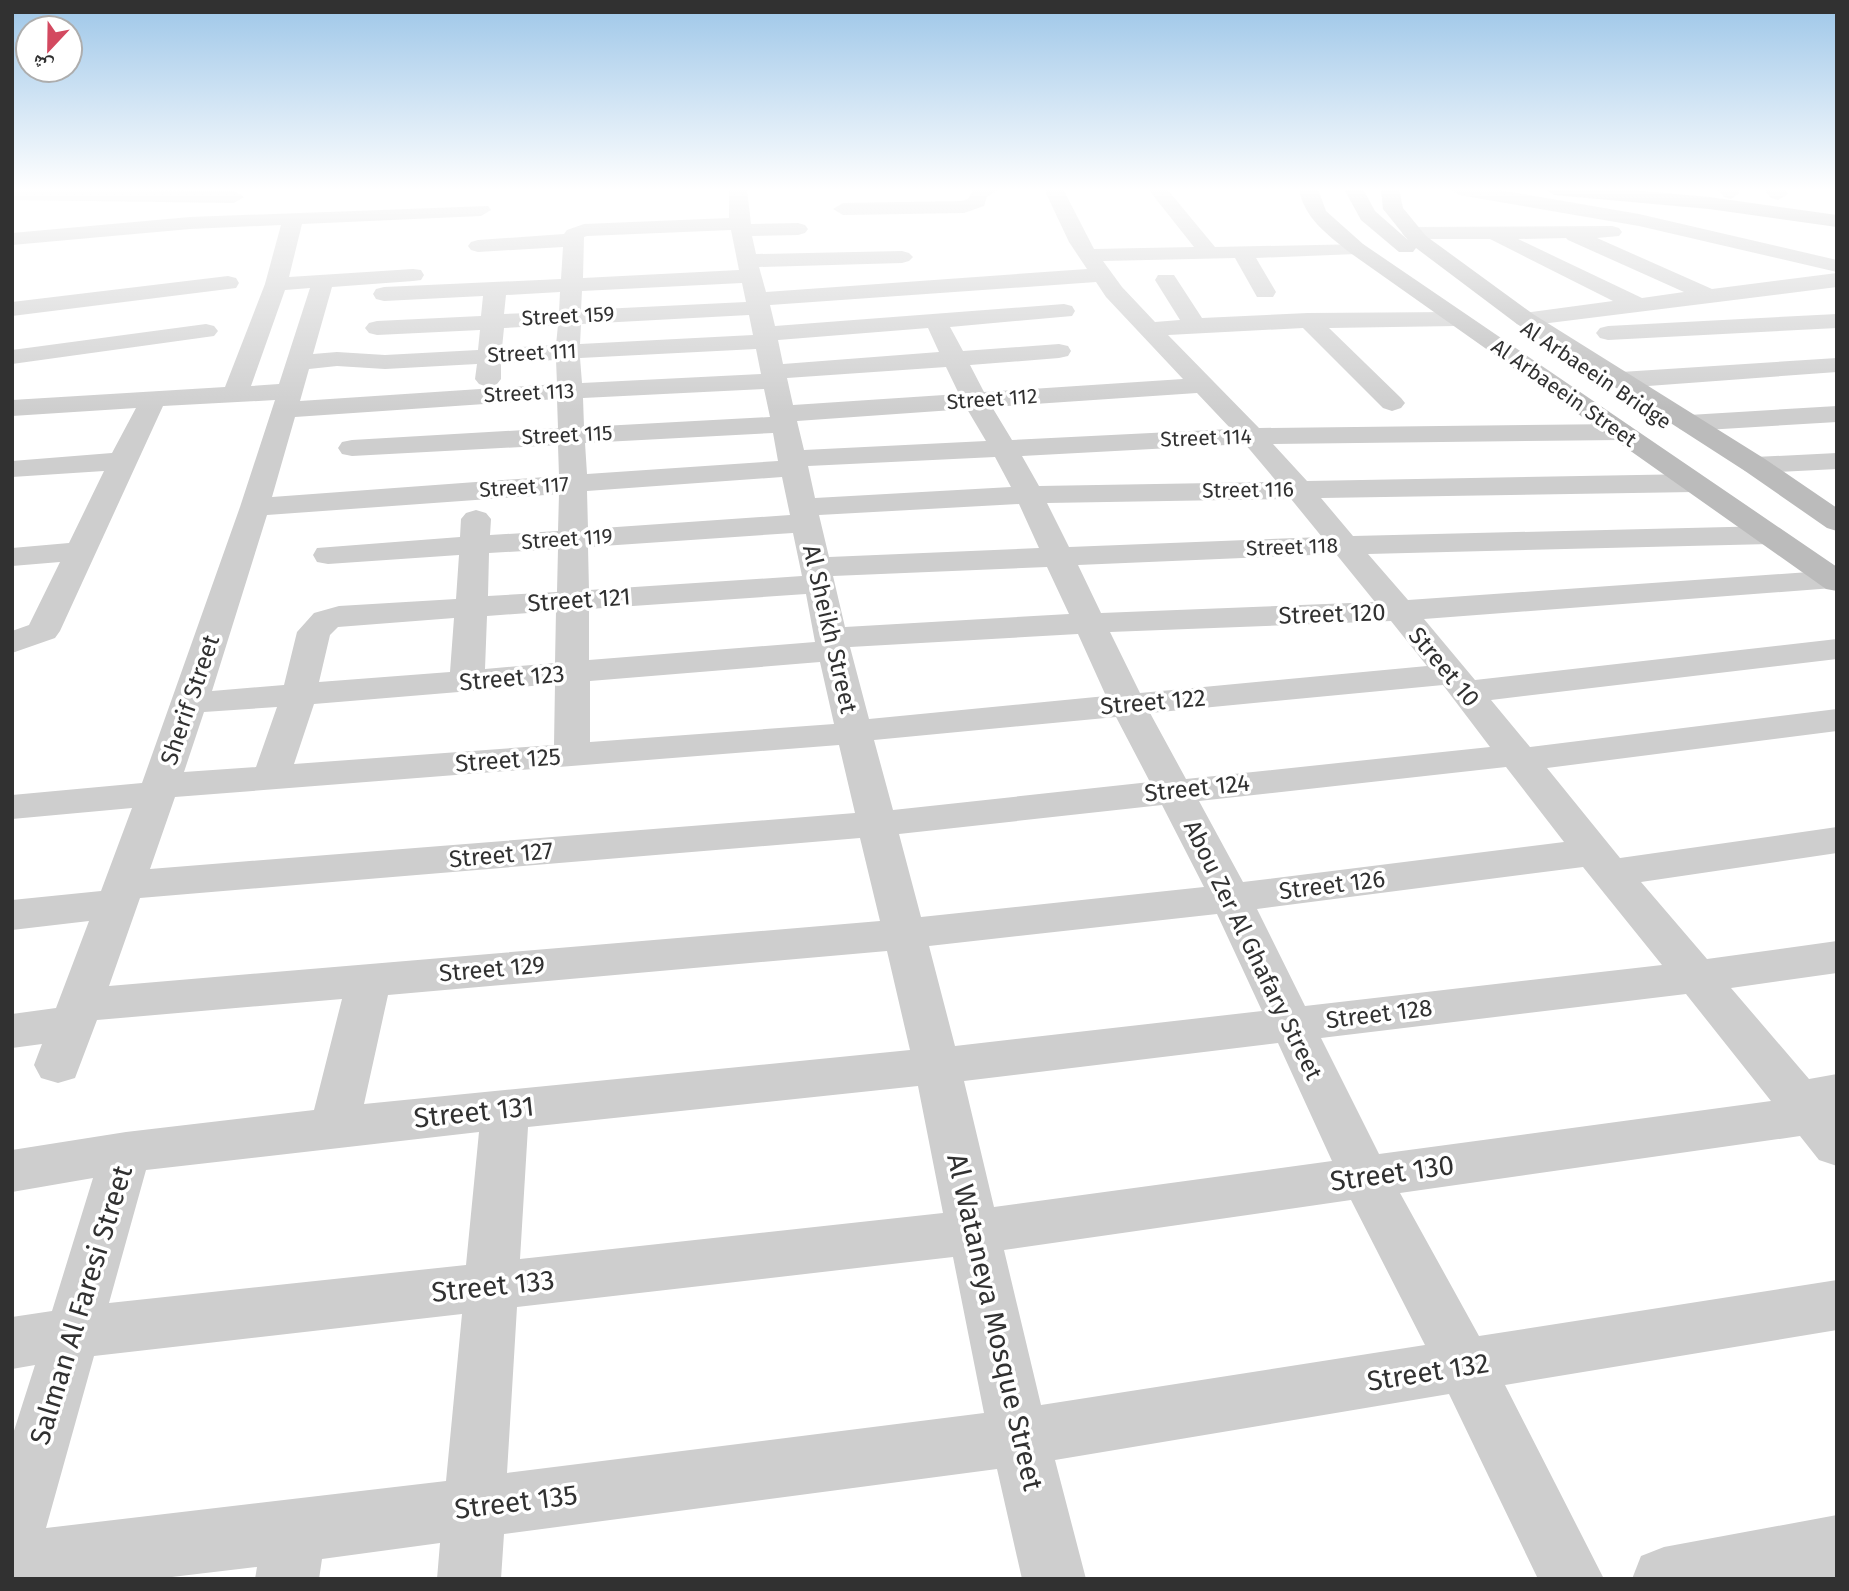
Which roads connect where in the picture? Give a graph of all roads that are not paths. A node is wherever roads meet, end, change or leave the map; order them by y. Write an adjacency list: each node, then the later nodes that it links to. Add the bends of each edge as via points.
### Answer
1 (281, 263): 25 (street)
2 (482, 263): 21 (street)
3 (549, 263): 21 (street)
4 (578, 263): 36 (street)
5 (644, 263): 19 (street)
6 (644, 263): 19 (street)
7 (849, 263): 19 (street)
8 (916, 263): 19 (street)
9 (1099, 263): 44 (street, Street 10)
10 (1248, 263): 27 (street)
11 (1386, 263): 37 (street, Al Arbaeein Street)
12 (1391, 263): 78 (street, Al Arbaeein Bridge, via 1629,416 1666,448)
13 (1442, 263): 76 (street, Al Arbaeein Bridge, via 1689,437)
14 (1443, 263): 38 (street, Al Arbaeein Street)
15 (1553, 263): 30 (street)
16 (1636, 263): 29 (street)
17 (1800, 263): 20 (street)
18 (1742, 273): 26 (street)
19 (749, 275): 36 (street, Street 159); 41 (street); 47 (street, Street 111); 51 (street); 56 (street, Street 113); 65 (street, Al Sheikh Street)
20 (1836, 278): 26 (street)
21 (485, 279): 22 (street); 28 (street); 39 (street)
22 (323, 281): 25 (street); 55 (street, Sherif Street)
23 (1166, 281): 42 (street)
24 (228, 283): 31 (street)
25 (276, 284): 58 (street)
26 (1779, 288): 29 (street); 35 (street)
27 (1265, 292)
28 (384, 294)
29 (1710, 296): 30 (street); 32 (street)
30 (1641, 306): 38 (street)
31 (12, 309)
32 (1739, 310)
33 (1064, 311): 34 (street)
34 (1035, 313): 41 (street); 48 (street)
35 (1832, 314): 46 (street)
36 (569, 316): 39 (street, Street 159); 47 (street)
37 (1457, 319): 40 (street); 67 (street, Al Arbaeein Street)
38 (1525, 319): 46 (street, Al Arbaeein Street)
39 (493, 320): 43 (street, Street 159); 49 (street)
40 (1308, 320): 42 (street); 62 (street)
41 (936, 321): 51 (street, Abou Zer Al Ghafary Street)
42 (1195, 326): 44 (street)
43 (377, 328)
44 (1148, 329): 54 (street, Street 10)
45 (206, 331): 50 (street)
46 (1552, 336): 53 (street, Al Arbaeein Street)
47 (568, 351): 49 (street, Street 111); 56 (street)
48 (1059, 351): 51 (street); 57 (street)
49 (491, 355): 55 (street, Street 111, via 385,362 337,359); 59 (street)
50 (12, 357)
51 (956, 359): 61 (street, Abou Zer Al Ghafary Street)
52 (1837, 365): 53 (street)
53 (1621, 380): 66 (street, Al Arbaeein Street)
54 (1203, 385): 57 (street, Street 112); 69 (street, Street 10)
55 (291, 388): 58 (street); 59 (street, Street 113); 83 (street, Sherif Street)
56 (568, 391): 59 (street, Street 113); 68 (street)
57 (1087, 393): 61 (street, Street 112)
58 (235, 394): 60 (street)
59 (486, 395): 70 (street)
60 (154, 399): 63 (street); 73 (street)
61 (975, 400): 65 (street, Street 112); 71 (street, Abou Zer Al Ghafary Street)
62 (1392, 403)
63 (12, 408)
64 (1837, 414): 66 (street)
65 (782, 419): 68 (street, Street 115); 75 (street, Al Sheikh Street)
66 (1689, 423): 76 (street, Al Arbaeein Street)
67 (1621, 432): 69 (street, Street 114); 78 (street, Al Arbaeein Street)
68 (570, 435): 70 (street, Street 115); 79 (street)
69 (1252, 436): 71 (street, Street 114); 80 (street, Street 10)
70 (482, 439): 72 (street, Street 115); 81 (street)
71 (1002, 447): 75 (street, Street 114); 82 (street, Abou Zer Al Ghafary Street)
72 (352, 448)
73 (122, 461): 77 (street); 90 (street)
74 (1837, 461): 76 (street)
75 (792, 464): 79 (street, Street 117); 84 (street, Al Sheikh Street)
76 (1755, 465): 85 (street, Al Arbaeein Street)
77 (12, 469)
78 (1693, 483): 80 (street, Street 116); 86 (street, Al Arbaeein Street)
79 (573, 484): 81 (street, Street 117); 87 (street)
80 (1298, 489): 82 (street, Street 116); 89 (street, Street 10)
81 (479, 490): 83 (street, Street 117); 88 (street)
82 (1029, 495): 84 (street, Street 116); 92 (street, Abou Zer Al Ghafary Street)
83 (256, 507): 107 (street, Sherif Street)
84 (804, 515): 87 (street, Street 119); 94 (street, Al Sheikh Street)
85 (1837, 522)
86 (1770, 535): 89 (street, Street 118); 95 (street, Al Arbaeein Street)
87 (573, 539): 88 (street, Street 119); 96 (street)
88 (473, 545): 91 (street, Street 119); 97 (street)
89 (1345, 545): 92 (street, Street 118); 98 (street, Street 10)
90 (80, 551): 93 (street); 100 (street, via 43,631)
91 (328, 555)
92 (1056, 555): 94 (street, Street 118); 99 (street, Abou Zer Al Ghafary Street)
93 (12, 557)
94 (817, 575): 96 (street, Street 121); 101 (street, Al Sheikh Street)
95 (1835, 580): 98 (street, Street 120)
96 (573, 600): 97 (street, Street 121); 103 (street)
97 (470, 607): 104 (street); 106 (street, Street 121, via 326,620 314,632)
98 (1397, 611): 99 (street, Street 120); 105 (street, Street 10)
99 (1090, 624): 101 (street, Street 120); 108 (street, Abou Zer Al Ghafary Street)
100 (12, 643)
101 (832, 645): 103 (street, Street 123); 110 (street, Al Sheikh Street)
102 (1837, 649): 105 (street, Street 122)
103 (573, 673): 104 (street, Street 123); 111 (street)
104 (467, 681): 106 (street, Street 123)
105 (1459, 683): 108 (street, Street 122); 112 (street, Street 10)
106 (299, 694): 107 (street, Street 123); 113 (street)
107 (190, 703): 114 (street, Sherif Street)
108 (1128, 705): 110 (street, Street 122); 115 (street, Abou Zer Al Ghafary Street)
109 (1837, 720): 112 (street, Street 124)
110 (854, 732): 111 (street, Street 125); 117 (street, Al Sheikh Street)
111 (572, 755): 113 (street, Street 125)
112 (1519, 757): 115 (street, Street 124); 119 (street, Street 10)
113 (271, 777): 114 (street, Street 125)
114 (159, 790): 116 (street, Street 125); 120 (street, Sherif Street)
115 (1174, 790): 117 (street, Street 124); 121 (street, Abou Zer Al Ghafary Street)
116 (12, 807)
117 (877, 824): 120 (street, Street 127); 123 (street, Al Sheikh Street)
118 (1837, 840): 119 (street, Street 126)
119 (1602, 862): 121 (street, Street 126); 125 (street, Street 10)
120 (121, 895): 122 (street, Street 127); 127 (street, Sherif Street)
121 (1231, 898): 123 (street, Street 126); 128 (street, Abou Zer Al Ghafary Street)
122 (12, 915)
123 (904, 934): 126 (street, Street 129); 131 (street, Al Sheikh Street)
124 (1837, 957): 125 (street, Street 128)
125 (1696, 977): 128 (street, Street 128); 133 (street, Street 10)
126 (369, 980): 127 (street, Street 129); 134 (street)
127 (77, 1014): 129 (street, Street 129); 130 (street)
128 (1290, 1024): 131 (street, Street 128); 137 (street, Abou Zer Al Ghafary Street)
129 (12, 1031)
130 (58, 1065)
131 (937, 1066): 132 (street, Street 131); 138 (street, Al Wataneya Mosque Street)
132 (505, 1109): 134 (street, Street 131); 139 (street)
133 (1820, 1113): 137 (street, Street 130)
134 (334, 1126): 135 (street, Street 131)
135 (126, 1152): 136 (street, Street 131); 141 (street, Salman Al Faresi Street)
136 (12, 1171)
137 (1365, 1177): 138 (street, Street 130); 143 (street, Abou Zer Al Ghafary Street)
138 (974, 1232): 139 (street, Street 133); 144 (street, Al Wataneya Mosque Street)
139 (493, 1287): 141 (street, Street 133); 145 (street)
140 (1837, 1305): 143 (street, Street 132)
141 (72, 1333): 142 (street, Street 133); 146 (street, Salman Al Faresi Street)
142 (12, 1343)
143 (1465, 1366): 144 (street, Street 132); 152 (street, Abou Zer Al Ghafary Street)
144 (1018, 1437): 145 (street, Street 135); 151 (street, Al Wataneya Mosque Street)
145 (475, 1507): 148 (street, Street 135); 150 (street)
146 (12, 1538)
147 (1837, 1546): 153 (street)
148 (291, 1555): 149 (street, Street 135)
149 (12, 1564)
150 (468, 1579)
151 (1054, 1579)
152 (1572, 1579)
153 (1664, 1579)

